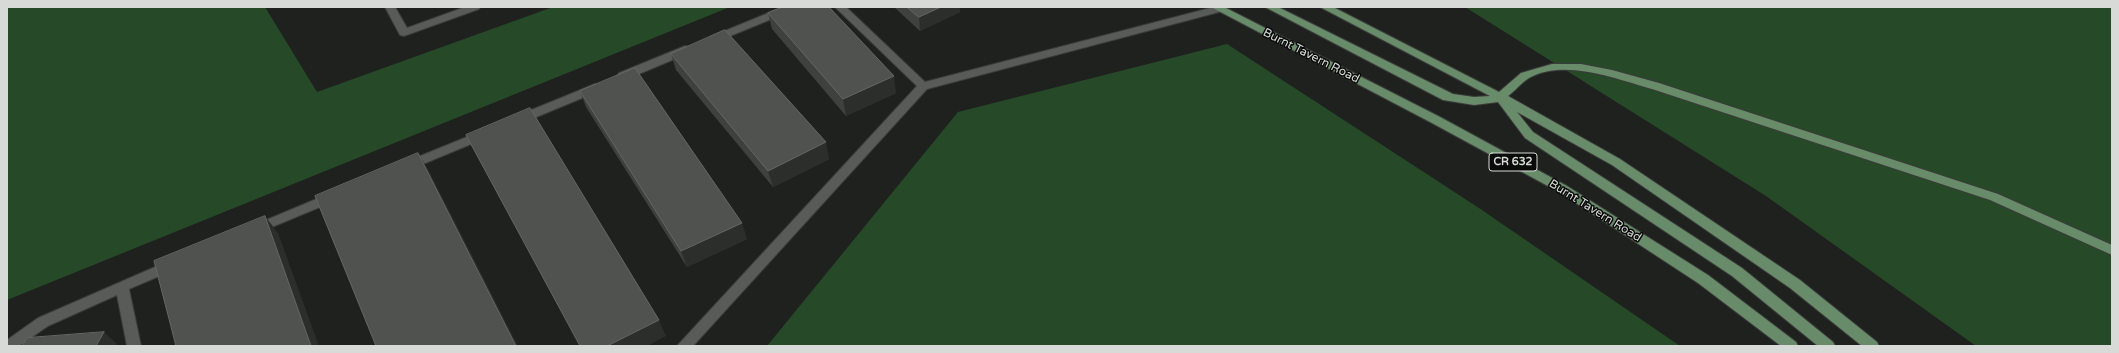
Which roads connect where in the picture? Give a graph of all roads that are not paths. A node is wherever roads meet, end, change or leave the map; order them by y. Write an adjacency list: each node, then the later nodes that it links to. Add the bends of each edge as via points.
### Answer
1 (390, 7): 2 (lane, via 404,33)
2 (475, 7)
3 (792, 7): 10 (lane)
4 (840, 7): 8 (lane)
5 (1270, 7): 9 (main road, via 1447,97 1475,102)
6 (1325, 7): 9 (main road)
7 (1218, 8): 8 (lane); 21 (main road, Burnt Tavern Road / CR 632, via 1436,120 1563,189 1703,279)
8 (922, 86): 20 (lane)
9 (1500, 97): 15 (main road, via 1519,78 1538,70 1564,66 1604,72 1655,86 1994,197); 22 (main road, via 1529,135 1737,272); 23 (main road, via 1616,162 1795,284)
10 (509, 123)
11 (494, 130): 12 (lane)
12 (393, 172)
13 (344, 193): 14 (lane)
14 (244, 234)
15 (2112, 250)
16 (180, 262): 17 (lane)
17 (122, 286): 18 (lane, via 42,322); 19 (lane)
18 (9, 346)
19 (134, 346)
20 (684, 346)
21 (1791, 346)
22 (1828, 346)
23 (1872, 346)

